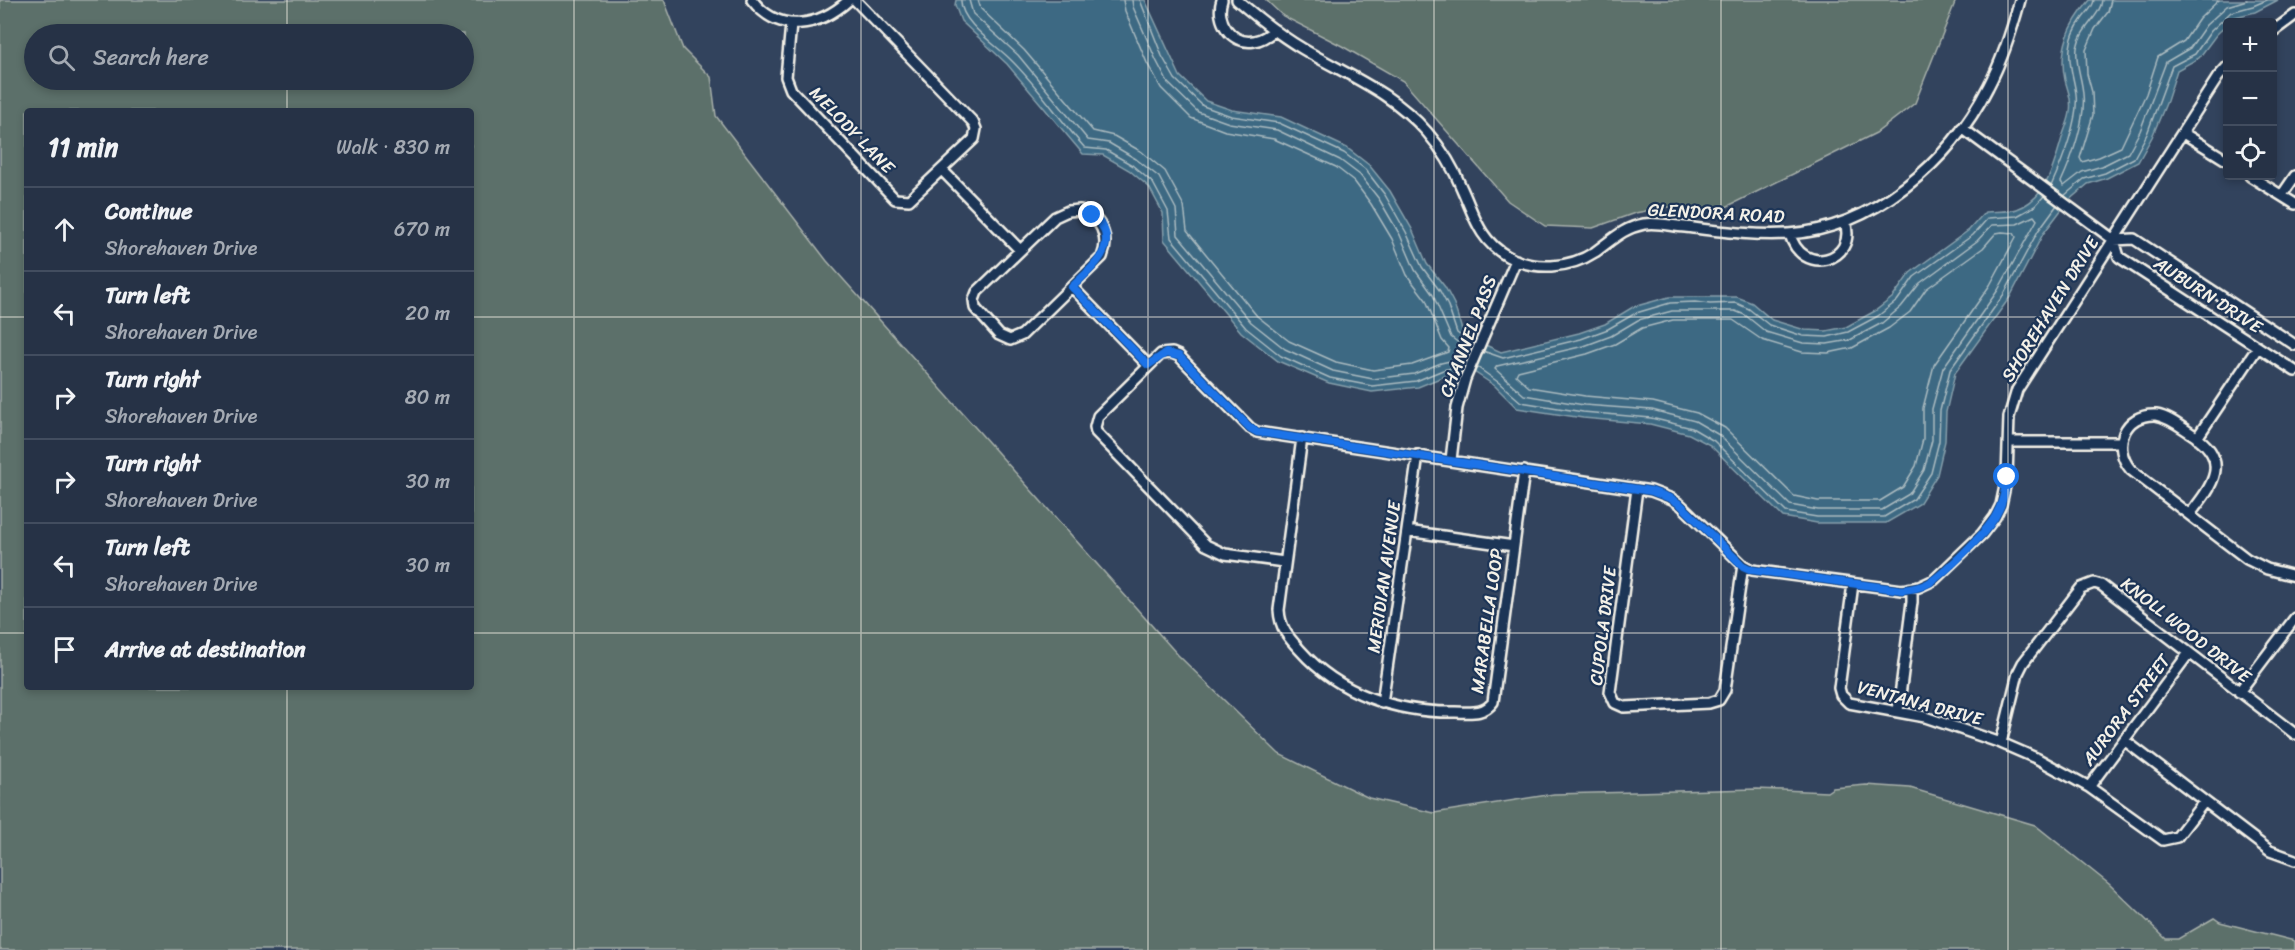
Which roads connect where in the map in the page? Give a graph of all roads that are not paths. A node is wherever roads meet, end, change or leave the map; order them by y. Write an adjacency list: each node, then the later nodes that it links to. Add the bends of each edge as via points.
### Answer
1 (752, 0): 8 (street, via 760,10)
2 (849, 0): 8 (street, via 830,15)
3 (855, 0): 15 (street, via 975,126 974,139)
4 (1222, 0): 10 (street, via 1221,21 1235,38 1256,41)
5 (1237, 0): 10 (street, GLENDORA ROAD)
6 (2020, 0): 12 (street, GLENDORA ROAD, via 2000,64)
7 (2295, 15): 9 (street)
8 (791, 24): 15 (street, MELODY LANE, via 786,77 791,90 895,199 909,200)
9 (2277, 28)
10 (1275, 30): 24 (street, GLENDORA ROAD, via 1376,88 1412,117 1444,155 1485,238)
11 (2223, 72): 13 (street, SHOREHAVEN DRIVE)
12 (1962, 129): 20 (street, GLENDORA ROAD, via 1911,181); 22 (street, AUBURN DRIVE)
13 (2183, 133): 14 (street); 22 (street, SHOREHAVEN DRIVE)
14 (2223, 158)
15 (942, 170): 23 (street)
16 (2295, 176): 18 (street)
17 (2257, 180): 18 (street)
18 (2282, 195): 19 (street)
19 (2295, 204)
20 (1845, 222): 21 (street, GLENDORA ROAD); 21 (street, via 1845,245 1828,259 1806,258 1796,249)
21 (1790, 234): 24 (street, GLENDORA ROAD, via 1649,224 1629,228 1571,263 1544,266)
22 (2114, 240): 26 (street, AUBURN DRIVE, via 2134,239); 27 (street, AUBURN DRIVE, via 2119,257); 32 (street, SHOREHAVEN DRIVE, via 2016,390)
23 (1020, 250): 25 (street, via 1061,213 1080,210 1092,215 1104,231 1104,253); 25 (street, via 980,288 974,300 977,312 1002,338 1019,337)
24 (1516, 260): 35 (street, CHANNEL PASS, via 1465,379)
25 (1072, 287): 28 (street)
26 (2295, 345)
27 (2258, 347): 29 (street, AUBURN DRIVE); 31 (street)
28 (1148, 365): 30 (street, via 1161,354 1175,354 1250,428); 41 (street, via 1098,416 1095,427 1099,436 1206,545 1225,554)
29 (2295, 371)
30 (1302, 438): 34 (street); 41 (street, MARABELLA LOOP)
31 (2197, 438): 33 (street, via 2166,418 2150,416 2131,424); 38 (street, via 2211,451 2215,473 2210,489)
32 (2008, 442): 33 (street); 45 (street, SHOREHAVEN DRIVE, via 2006,491 1995,517 1934,580)
33 (2120, 442): 38 (street, via 2121,456 2131,470)
34 (1418, 455): 35 (street); 39 (street, MERIDIAN AVENUE)
35 (1451, 460): 36 (street)
36 (1524, 471): 37 (street); 40 (street, MARABELLA LOOP)
37 (1638, 489): 42 (street, via 1662,494 1681,505); 42 (street, CUPOLA DRIVE, via 1610,692 1615,703 1624,707 1719,700 1725,690)
38 (2190, 514): 43 (street, via 2255,564)
39 (1407, 531): 40 (street); 49 (street, MERIDIAN AVENUE)
40 (1514, 546): 49 (street, MARABELLA LOOP, via 1490,707 1480,712 1444,712)
41 (1284, 562): 49 (street, MARABELLA LOOP, via 1278,610 1287,636 1337,682)
42 (1743, 566): 44 (street)
43 (2295, 576)
44 (1853, 584): 45 (street); 50 (street, VENTANA DRIVE, via 1841,695 1849,703)
45 (1912, 589): 50 (street)
46 (2295, 618): 48 (street)
47 (2190, 653): 48 (street, KNOLL WOOD DRIVE); 52 (street, AURORA STREET); 53 (street, KNOLL WOOD DRIVE, via 2101,585 2085,585 2018,673)
48 (2239, 692): 51 (street, KNOLL WOOD DRIVE)
49 (1382, 703)
50 (1898, 711): 53 (street, VENTANA DRIVE)
51 (2295, 734)
52 (2124, 741): 54 (street, AURORA STREET); 55 (street)
53 (2001, 743): 54 (street, VENTANA DRIVE)
54 (2089, 787): 55 (street, VENTANA DRIVE, via 2163,840 2177,837)
55 (2204, 802): 56 (street, via 2270,851)
56 (2295, 860)

